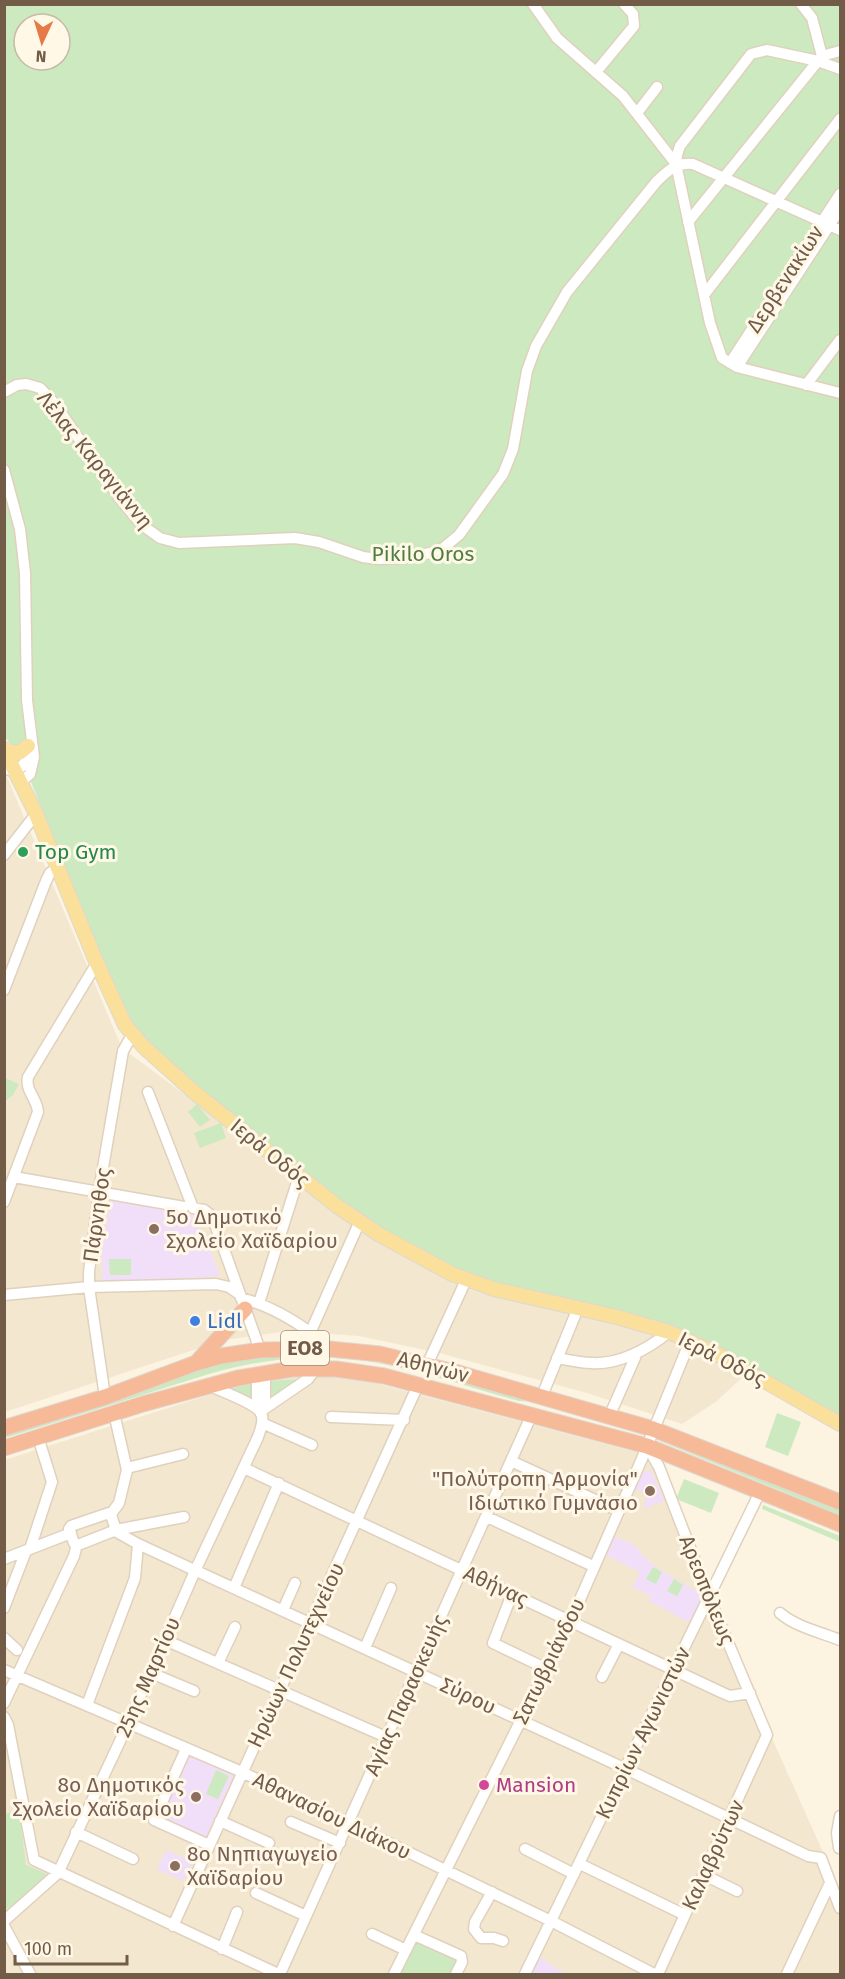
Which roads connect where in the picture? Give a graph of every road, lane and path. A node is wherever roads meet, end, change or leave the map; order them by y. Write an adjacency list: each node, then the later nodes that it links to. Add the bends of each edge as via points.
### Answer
1 (533, 4): 7 (street, via 557,38)
2 (624, 4): 7 (street, via 633,14 634,26)
3 (801, 4): 5 (street, via 812,18)
4 (840, 51): 5 (street)
5 (820, 58): 6 (street); 11 (street, via 767,50 751,54 681,146); 12 (street)
6 (840, 69)
7 (596, 72): 9 (street)
8 (657, 87): 9 (street)
9 (637, 113): 11 (street)
10 (840, 119): 14 (street)
11 (676, 164): 12 (street, via 693,164); 16 (street); 23 (street, Λέλας Καραγιάννη, via 657,181 567,292 526,371 506,469 459,535 430,554 377,559 295,538 179,543 160,538 142,525 121,500 40,388 26,384)
12 (724, 178): 14 (street); 16 (street)
13 (840, 194): 17 (street, Δερβενακίων)
14 (774, 202): 17 (street); 19 (street)
15 (840, 209): 17 (street, Δερβενακίων)
16 (688, 222): 19 (street)
17 (826, 224): 18 (street); 21 (street, Δερβενακίων)
18 (840, 231)
19 (704, 295): 21 (street, via 722,358)
20 (840, 340): 22 (street)
21 (733, 365): 22 (street)
22 (806, 385): 24 (street)
23 (4, 392)
24 (840, 393)
25 (4, 470): 26 (street, via 24,550)
26 (28, 717): 27 (street); 29 (street, via 33,763 28,778)
27 (28, 746): 28 (main road, via 19,753); 29 (street, via 26,762)
28 (5, 750): 29 (main road, Ιερά Οδός)
29 (14, 773): 30 (main road, Ιερά Οδός)
30 (36, 814): 31 (street); 32 (main road, Ιερά Οδός)
31 (6, 850)
32 (58, 867): 33 (main road, Ιερά Οδός); 34 (street, via 50,873)
33 (64, 882): 34 (street, via 50,885); 35 (main road, Ιερά Οδός)
34 (42, 894): 36 (street)
35 (97, 963): 37 (main road, Ιερά Οδός); 39 (street, via 28,1077 28,1088 38,1112)
36 (4, 990)
37 (132, 1035): 40 (main road, Ιερά Οδός, via 194,1092); 41 (street, Πάρνηθος, via 123,1051)
38 (148, 1092): 48 (street, via 193,1208 212,1216)
39 (14, 1176): 41 (street); 42 (street)
40 (299, 1176): 44 (main road, Ιερά Οδός); 48 (street)
41 (99, 1191): 43 (street); 46 (street, Πάρνηθος)
42 (4, 1202)
43 (184, 1207)
44 (360, 1221): 45 (main road, Ιερά Οδός); 50 (street)
45 (466, 1280): 49 (main road, Ιερά Οδός); 58 (street)
46 (89, 1287): 47 (street); 48 (street, via 216,1284 229,1287); 64 (street, Πάρνηθος)
47 (4, 1295)
48 (246, 1301): 50 (street); 54 (street); 57 (highway)
49 (578, 1308): 51 (main road, Ιερά Οδός); 56 (street)
50 (311, 1331): 53 (street)
51 (669, 1332): 52 (main road, Ιερά Οδός); 55 (street)
52 (690, 1341): 71 (main road, Ιερά Οδός); 73 (street, Σατωβριάνδου)
53 (330, 1349): 54 (highway, Αθηνών / ΕΟ8); 58 (highway, Αθηνών / ΕΟ8, via 380,1354)
54 (260, 1350): 57 (highway, Αθηνών / ΕΟ8)
55 (637, 1353): 56 (street, via 600,1363); 69 (street)
56 (557, 1359): 63 (street)
57 (196, 1363): 64 (highway, Αθηνών / ΕΟ8)
58 (427, 1365): 63 (highway, Αθηνών / ΕΟ8)
59 (317, 1367): 60 (highway, Αθηνών / ΕΟ8); 61 (highway, Αθηνών / ΕΟ8, via 353,1370); 67 (street, via 308,1379)
60 (261, 1374): 62 (highway, Αθηνών / ΕΟ8); 67 (street, 25ης Μαρτίου, via 257,1405)
61 (418, 1385): 66 (highway, Αθηνών / ΕΟ8); 70 (street, Ηρώων Πολυτεχνείου)
62 (210, 1386): 65 (highway, Αθηνών / ΕΟ8); 67 (street, via 254,1407)
63 (542, 1396): 69 (highway, Αθηνών / ΕΟ8)
64 (105, 1397): 72 (highway, Αθηνών / ΕΟ8)
65 (114, 1413): 74 (highway, Αθηνών / ΕΟ8); 80 (street)
66 (532, 1414): 76 (highway, Αθηνών / ΕΟ8); 79 (street, Αγίας Παρασκευής)
67 (262, 1415): 75 (street); 81 (street, 25ης Μαρτίου)
68 (331, 1417): 70 (street)
69 (609, 1417): 73 (highway, Αθηνών / ΕΟ8)
70 (404, 1420): 89 (street, Ηρώων Πολυτεχνείου)
71 (840, 1424)
72 (4, 1428)
73 (653, 1429): 76 (street, Σατωβριάνδου); 84 (highway, Αθηνών / ΕΟ8)
74 (38, 1437): 77 (highway, Αθηνών / ΕΟ8); 95 (street, via 52,1482)
75 (312, 1444)
76 (647, 1446): 83 (highway, Αθηνών / ΕΟ8); 85 (street, Σατωβριάνδου); 104 (street, Αρεοπόλεως, via 659,1467)
77 (4, 1448)
78 (183, 1454): 80 (street)
79 (511, 1461): 85 (street); 88 (street, Αγίας Παρασκευής)
80 (128, 1468): 86 (street, via 119,1503)
81 (244, 1468): 82 (street, Αθήνας); 98 (street, 25ης Μαρτίου)
82 (279, 1483): 89 (street, Αθήνας); 101 (street)
83 (760, 1492): 90 (highway, Αθηνών / ΕΟ8); 104 (street, Κυπρίων Αγωνιστών)
84 (840, 1502)
85 (619, 1511): 97 (street, Σατωβριάνδου)
86 (111, 1514): 91 (street); 92 (street, via 71,1526)
87 (184, 1517): 91 (street)
88 (487, 1517): 97 (street); 99 (street, Αγίας Παρασκευής)
89 (357, 1521): 99 (street, Αθήνας); 109 (street, Ηρώων Πολυτεχνείου)
90 (840, 1524)
91 (115, 1531): 93 (street, Σύρου); 94 (street)
92 (70, 1533): 94 (street); 95 (street)
93 (138, 1544): 98 (street, Σύρου); 129 (street, via 135,1578)
94 (77, 1545): 123 (street)
95 (28, 1550): 96 (street); 105 (street)
96 (4, 1559)
97 (593, 1566): 108 (street, Σατωβριάνδου)
98 (195, 1570): 101 (street, Σύρου); 112 (street, 25ης Μαρτίου)
99 (462, 1571): 103 (street, Αθήνας); 120 (street, Αγίας Παρασκευής)
100 (295, 1583): 106 (street)
101 (234, 1588): 106 (street, Σύρου)
102 (391, 1588): 115 (street)
103 (513, 1594): 108 (street, Αθήνας); 118 (street, via 493,1643)
104 (709, 1597): 121 (street, Κυπρίων Αγωνιστών); 127 (street, Αρεοπόλεως)
105 (4, 1608)
106 (284, 1610): 109 (street, Σύρου)
107 (780, 1613): 113 (street)
108 (570, 1622): 114 (street, Αθήνας); 118 (street, Σατωβριάνδου)
109 (310, 1623): 115 (street, Σύρου); 125 (street, Ηρώων Πολυτεχνείου)
110 (235, 1627): 117 (street)
111 (4, 1638): 116 (street)
112 (165, 1640): 117 (street); 122 (street, 25ης Μαρτίου)
113 (840, 1640)
114 (619, 1644): 121 (street, Αθήνας); 124 (street)
115 (365, 1647): 120 (street, Σύρου)
116 (17, 1650)
117 (219, 1663): 125 (street)
118 (545, 1668): 131 (street, Σατωβριάνδου)
119 (4, 1670): 123 (street, Αθανασίου Διάκου)
120 (416, 1671): 131 (street, Σύρου); 134 (street, Αγίας Παρασκευής)
121 (674, 1671): 127 (street, Αθήνας, via 730,1696); 136 (street, Κυπρίων Αγωνιστών)
122 (151, 1673): 126 (street); 132 (street, 25ης Μαρτίου)
123 (17, 1676): 128 (street); 129 (street, Αθανασίου Διάκου)
124 (602, 1677)
125 (280, 1690): 134 (street); 137 (street, Ηρώων Πολυτεχνείου)
126 (194, 1691)
127 (750, 1693): 133 (street, Αρεοπόλεως)
128 (4, 1703)
129 (87, 1705): 132 (street, Αθανασίου Διάκου)
130 (4, 1717): 153 (street, via 33,1858)
131 (520, 1720): 136 (street, Σύρου); 152 (street, Σατωβριάνδου)
132 (128, 1724): 135 (street, Αθανασίου Διάκου); 143 (street, 25ης Μαρτίου)
133 (767, 1735): 139 (street, Καλαβρύτων)
134 (386, 1737): 142 (street, Αγίας Παρασκευής)
135 (186, 1749): 137 (street, Αθανασίου Διάκου); 146 (street, via 154,1820)
136 (626, 1769): 139 (street, Σύρου); 151 (street, Κυπρίων Αγωνιστών)
137 (242, 1772): 140 (street, Ηρώων Πολυτεχνείου); 142 (street, Αθανασίου Διάκου)
138 (840, 1816): 147 (street)
139 (730, 1820): 149 (street, Σύρου, via 808,1856); 154 (street, Καλαβρύτων)
140 (220, 1821): 144 (street); 146 (street, Ηρώων Πολυτεχνείου)
141 (291, 1822): 145 (street)
142 (349, 1824): 145 (street, Αγίας Παρασκευής); 152 (street, Αθανασίου Διάκου)
143 (76, 1832): 150 (street); 153 (street, 25ης Μαρτίου)
144 (269, 1843)
145 (340, 1843): 162 (street, Αγίας Παρασκευής)
146 (209, 1845): 166 (street, Ηρώων Πολυτεχνείου)
147 (840, 1847): 149 (street)
148 (525, 1849): 151 (street)
149 (821, 1858): 155 (street)
150 (133, 1859)
151 (577, 1869): 161 (street); 164 (street, Κυπρίων Αγωνιστών)
152 (446, 1870): 157 (street, Αθανασίου Διάκου); 168 (street, Σατωβριάνδου)
153 (58, 1873): 163 (street, 25ης Μαρτίου); 166 (street)
154 (704, 1875): 156 (street); 161 (street, Καλαβρύτων)
155 (830, 1883): 159 (street); 178 (street)
156 (737, 1891)
157 (492, 1892): 164 (street, Αθανασίου Διάκου); 169 (street, via 474,1929 481,1938)
158 (256, 1893): 162 (street)
159 (840, 1908)
160 (237, 1912): 170 (street)
161 (685, 1915): 177 (street, Καλαβρύτων)
162 (306, 1916): 173 (street, Αγίας Παρασκευής)
163 (4, 1921)
164 (551, 1921): 176 (street, Κυπρίων Αγωνιστών); 177 (street, Αθανασίου Διάκου)
165 (4, 1926): 172 (street)
166 (173, 1926): 170 (street)
167 (372, 1934): 171 (street)
168 (414, 1935): 171 (street, Σατωβριάνδου); 175 (street, via 461,1956)
169 (503, 1941)
170 (222, 1949): 173 (street)
171 (406, 1950): 174 (street, Σατωβριάνδου)
172 (30, 1974)
173 (279, 1974)
174 (394, 1974)
175 (456, 1974)
176 (525, 1974)
177 (656, 1974)
178 (787, 1974)

